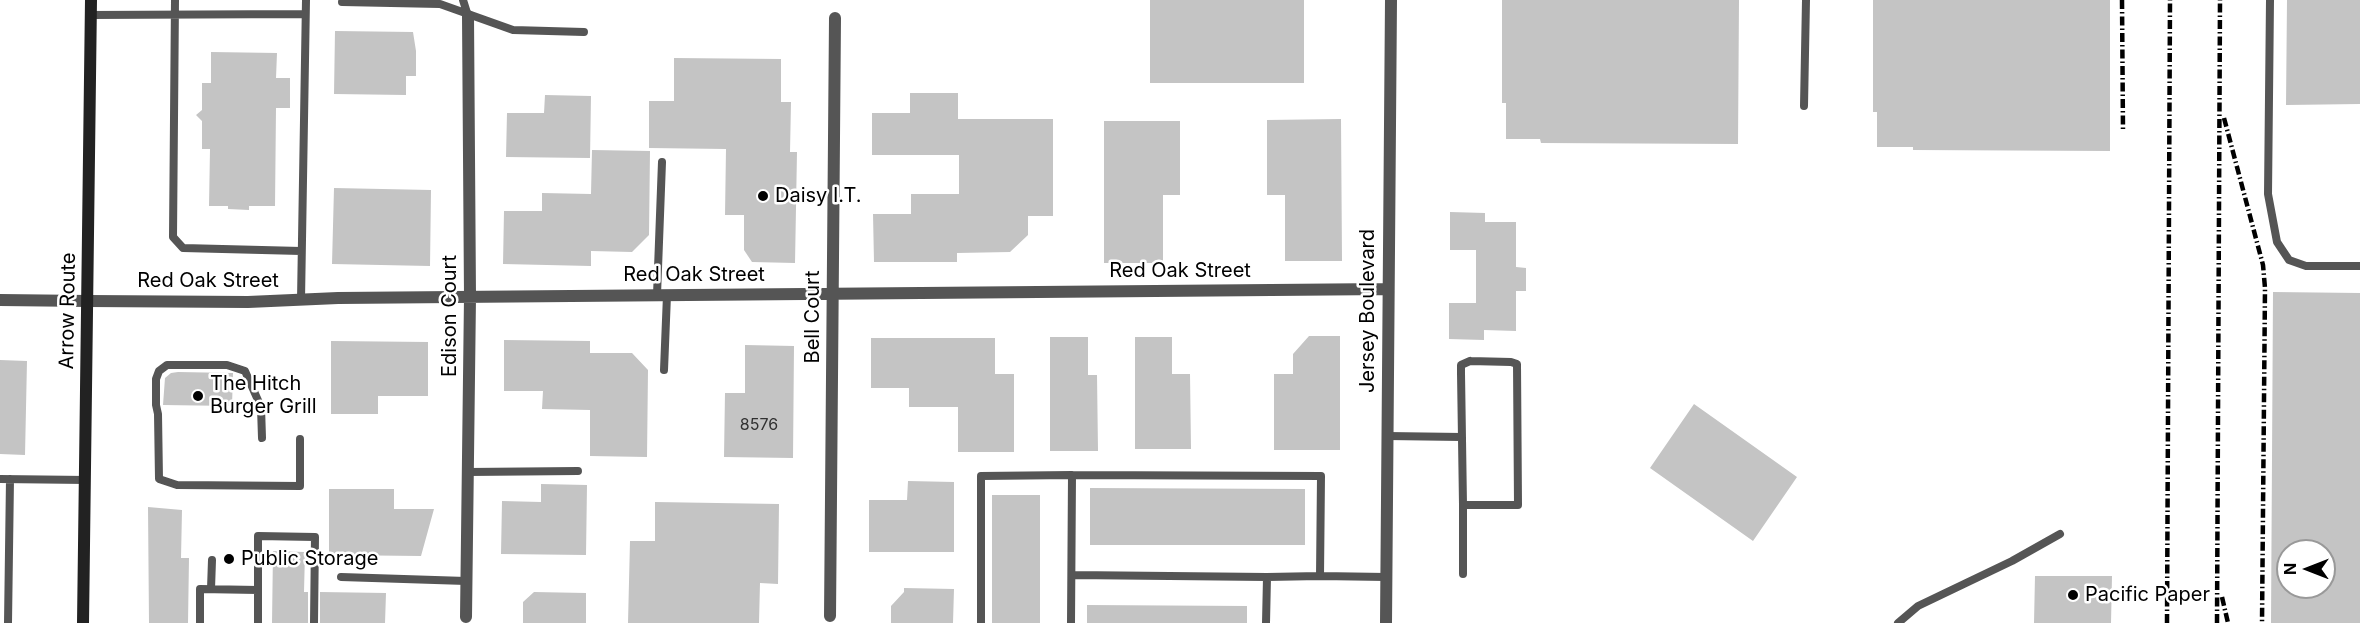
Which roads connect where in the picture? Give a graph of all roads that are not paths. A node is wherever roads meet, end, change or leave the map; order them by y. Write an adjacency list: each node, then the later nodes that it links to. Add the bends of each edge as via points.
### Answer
1 (92, 0): 10 (main road, Arrow Route)
2 (175, 0): 11 (lane)
3 (306, 0): 9 (lane)
4 (463, 0): 12 (lane)
5 (1391, 0): 19 (street, Jersey Boulevard)
6 (1806, 0): 15 (lane)
7 (2270, 0): 18 (lane, via 2268,194 2277,242 2289,260 2306,266)
8 (342, 2): 12 (lane, via 440,4)
9 (305, 14): 11 (lane); 17 (lane)
10 (91, 15): 11 (lane); 25 (main road, Arrow Route)
11 (175, 15): 17 (lane, via 173,237 183,248)
12 (468, 16): 14 (lane, via 513,30); 22 (street, Edison Court)
13 (835, 18): 20 (street, Bell Court)
14 (584, 32)
15 (1804, 106)
16 (662, 162): 21 (lane)
17 (302, 251): 24 (lane)
18 (2360, 266)
19 (1388, 289): 20 (street, Red Oak Street); 27 (street, Jersey Boulevard)
20 (832, 294): 21 (street, Red Oak Street); 50 (street, Bell Court)
21 (662, 295): 22 (street, Red Oak Street); 26 (lane)
22 (470, 297): 24 (street, Red Oak Street); 32 (street, Edison Court)
23 (0, 300): 25 (street, Red Oak Street)
24 (301, 300): 25 (street, Red Oak Street)
25 (88, 301): 36 (main road, Arrow Route)
26 (664, 370)
27 (1387, 436): 28 (lane); 46 (street, Jersey Boulevard)
28 (1462, 437): 37 (lane); 37 (lane, via 1461,365 1470,361 1517,364 1518,505)
29 (262, 438): 30 (lane, via 261,407 245,370 227,364 167,365 159,371 159,479 177,485 300,486)
30 (300, 439)
31 (578, 471): 32 (lane)
32 (468, 472): 47 (street, Edison Court)
33 (1071, 475): 41 (lane); 43 (lane, via 1321,476); 57 (lane, via 981,476)
34 (0, 479): 35 (lane)
35 (10, 479): 36 (lane); 40 (lane)
36 (86, 480): 53 (main road, Arrow Route)
37 (1463, 505): 42 (lane)
38 (2060, 534): 61 (lane, via 1918,606)
39 (212, 560): 48 (lane)
40 (4, 574): 52 (lane)
41 (1071, 574): 45 (lane); 58 (lane)
42 (1463, 574)
43 (1320, 576): 45 (lane); 46 (lane)
44 (341, 577): 47 (lane)
45 (1267, 577): 59 (lane)
46 (1386, 577): 60 (street, Jersey Boulevard)
47 (466, 581): 51 (street, Edison Court)
48 (211, 589): 49 (lane); 54 (lane, via 200,589)
49 (258, 590): 55 (lane); 56 (lane, via 258,536 315,537)
50 (830, 616)
51 (463, 620)
52 (8, 623)
53 (83, 623)
54 (200, 623)
55 (258, 623)
56 (314, 623)
57 (981, 623)
58 (1071, 623)
59 (1266, 623)
60 (1386, 623)
61 (1898, 623)

